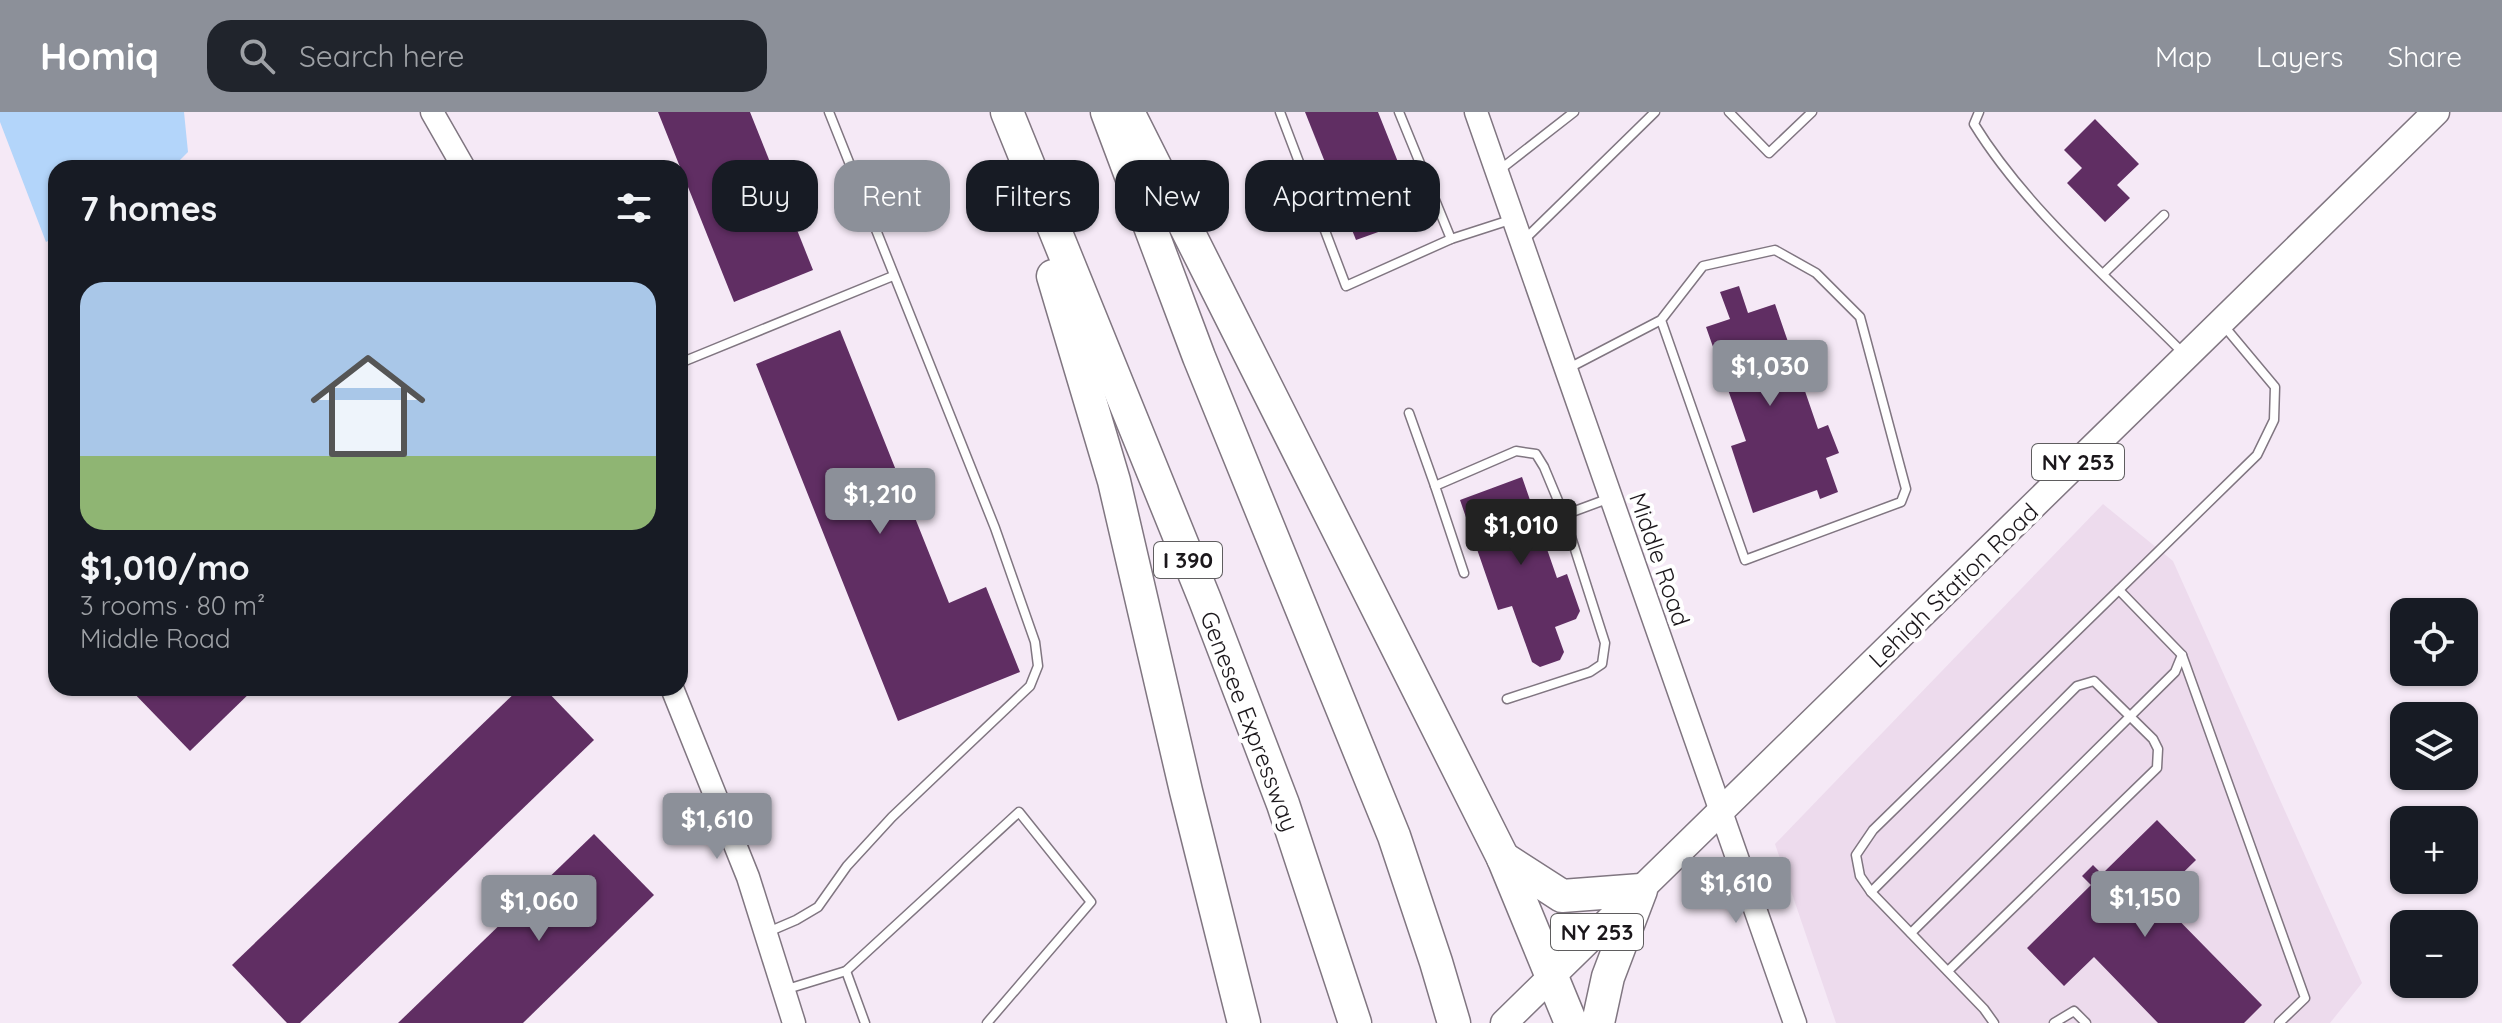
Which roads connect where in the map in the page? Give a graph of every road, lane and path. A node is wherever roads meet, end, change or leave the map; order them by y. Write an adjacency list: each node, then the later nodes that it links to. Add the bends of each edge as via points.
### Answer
1 (432, 112): 16 (street)
2 (829, 112): 23 (lane)
3 (1006, 112): 49 (highway, Genesee Expressway / I 390, via 1205,600 1283,804); 53 (highway, via 1114,481)
4 (1107, 112): 54 (highway, via 1199,357 1394,836)
5 (1128, 112): 40 (highway)
6 (1280, 112): 20 (lane, via 1346,286)
7 (1399, 112): 20 (lane)
8 (1476, 112): 17 (street, Middle Road)
9 (1574, 112): 15 (lane)
10 (1655, 112): 21 (lane)
11 (1729, 112): 12 (lane, via 1769,153)
12 (1812, 112)
13 (1979, 112): 22 (lane, via 1974,124 1992,153 2030,200)
14 (2436, 112): 25 (main road, Lehigh Station Road / NY 253)
15 (1562, 116): 17 (lane)
16 (459, 160)
17 (1497, 172): 19 (street, Middle Road)
18 (2164, 215): 22 (lane)
19 (1513, 219): 20 (lane); 21 (street, Middle Road)
20 (1451, 239)
21 (1521, 242): 28 (street, Middle Road)
22 (2104, 273): 26 (lane)
23 (893, 276): 27 (lane); 43 (lane, via 995,528 1035,642 1038,666 1030,686 892,817 818,907)
24 (1661, 320): 24 (lane, via 1703,266 1775,250 1816,273 1860,317 1906,489 1901,502 1745,560); 28 (lane)
25 (2221, 322): 26 (main road, Lehigh Station Road / NY 253); 34 (lane, via 2275,387 2274,420 2257,455)
26 (2187, 356): 39 (main road, Lehigh Station Road / NY 253)
27 (688, 360)
28 (1566, 370): 31 (street, Middle Road)
29 (1409, 413): 30 (lane)
30 (1435, 486): 32 (lane, via 1516,451 1536,454); 33 (lane)
31 (1611, 498): 32 (lane); 39 (street, Middle Road)
32 (1564, 515): 37 (lane, via 1605,643 1602,664)
33 (1464, 573)
34 (2119, 590): 35 (lane); 42 (lane, via 1873,830 1856,855 1860,876)
35 (2182, 655): 38 (lane, via 2175,672); 62 (lane, via 2305,998)
36 (675, 696): 43 (street)
37 (1507, 699)
38 (2130, 716): 42 (lane, via 2094,681 2077,686); 44 (lane); 46 (lane, via 2153,739 2157,768)
39 (1721, 812): 41 (main road, Lehigh Station Road / NY 253); 58 (street, Middle Road)
40 (1503, 858): 41 (highway, via 1562,896); 47 (highway)
41 (1641, 890): 47 (main road, Lehigh Station Road / NY 253); 57 (highway, via 1608,977)
42 (1871, 892): 44 (lane)
43 (767, 932): 48 (street)
44 (1911, 933): 46 (lane)
45 (846, 971): 48 (lane); 51 (lane); 52 (lane, via 1019,812 1091,902)
46 (1948, 971): 59 (lane)
47 (1553, 975): 55 (main road, Lehigh Station Road / NY 253); 56 (highway)
48 (784, 990): 50 (street)
49 (1354, 1019)
50 (794, 1023)
51 (865, 1023)
52 (987, 1023)
53 (1244, 1023)
54 (1454, 1023)
55 (1504, 1023)
56 (1571, 1023)
57 (1598, 1023)
58 (1795, 1023)
59 (1994, 1023)
60 (2054, 1023): 61 (lane, via 2074,1011)
61 (2086, 1023)
62 (2279, 1023)

